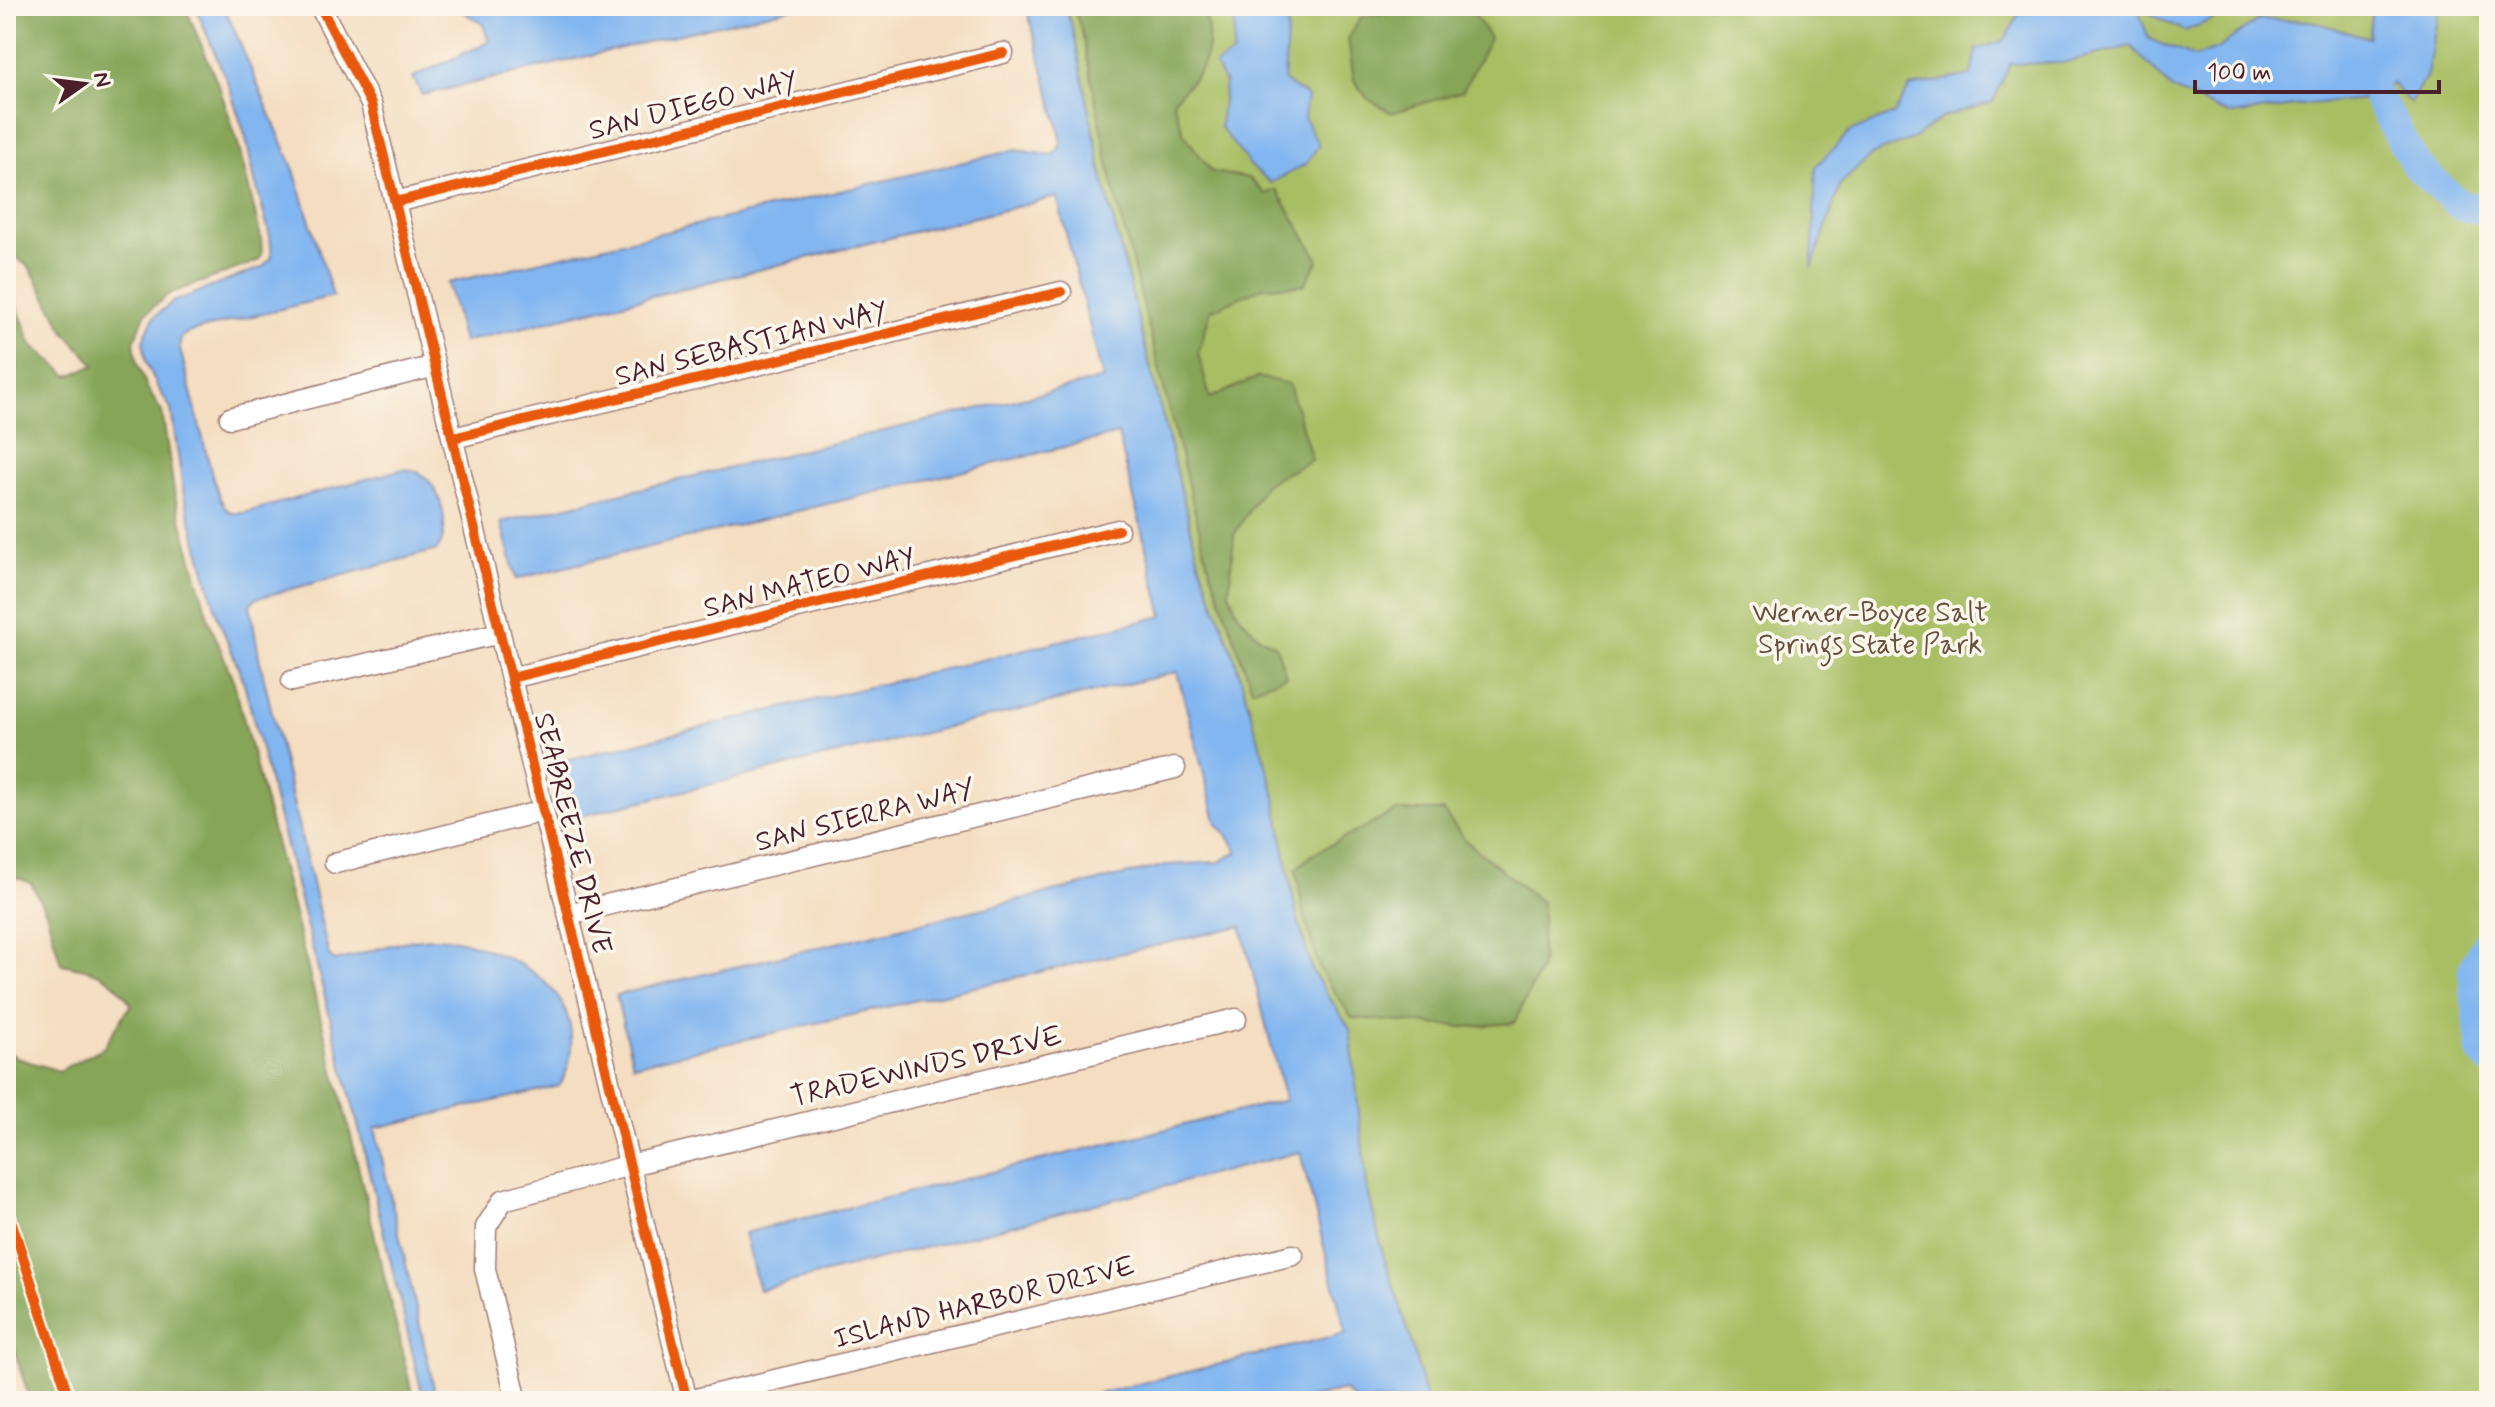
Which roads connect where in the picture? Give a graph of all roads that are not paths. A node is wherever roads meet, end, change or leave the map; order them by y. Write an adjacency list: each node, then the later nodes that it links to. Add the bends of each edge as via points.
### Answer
1 (320, 6): 3 (street, SEABREEZE DRIVE, via 371,104)
2 (1003, 53): 3 (street, SAN DIEGO WAY)
3 (395, 202): 5 (street, SEABREEZE DRIVE)
4 (1061, 292): 7 (street, SAN SEBASTIAN WAY)
5 (435, 366): 6 (street); 7 (street, SEABREEZE DRIVE)
6 (230, 418)
7 (453, 438): 9 (street, SEABREEZE DRIVE)
8 (1118, 530): 10 (street, SAN MATEO WAY)
9 (500, 633): 10 (street, SEABREEZE DRIVE); 11 (street)
10 (511, 678): 13 (street, SEABREEZE DRIVE)
11 (292, 681)
12 (1175, 768): 15 (street, SAN SIERRA WAY)
13 (543, 811): 14 (street); 15 (street, SEABREEZE DRIVE)
14 (335, 863)
15 (569, 914): 17 (street, SEABREEZE DRIVE)
16 (1236, 1019): 17 (street, TRADEWINDS DRIVE)
17 (630, 1165): 19 (street, TRADEWINDS DRIVE, via 503,1200 486,1227 485,1269); 20 (street, SEABREEZE DRIVE)
18 (1293, 1255): 20 (street, ISLAND HARBOR DRIVE)
19 (517, 1401)
20 (688, 1401)

